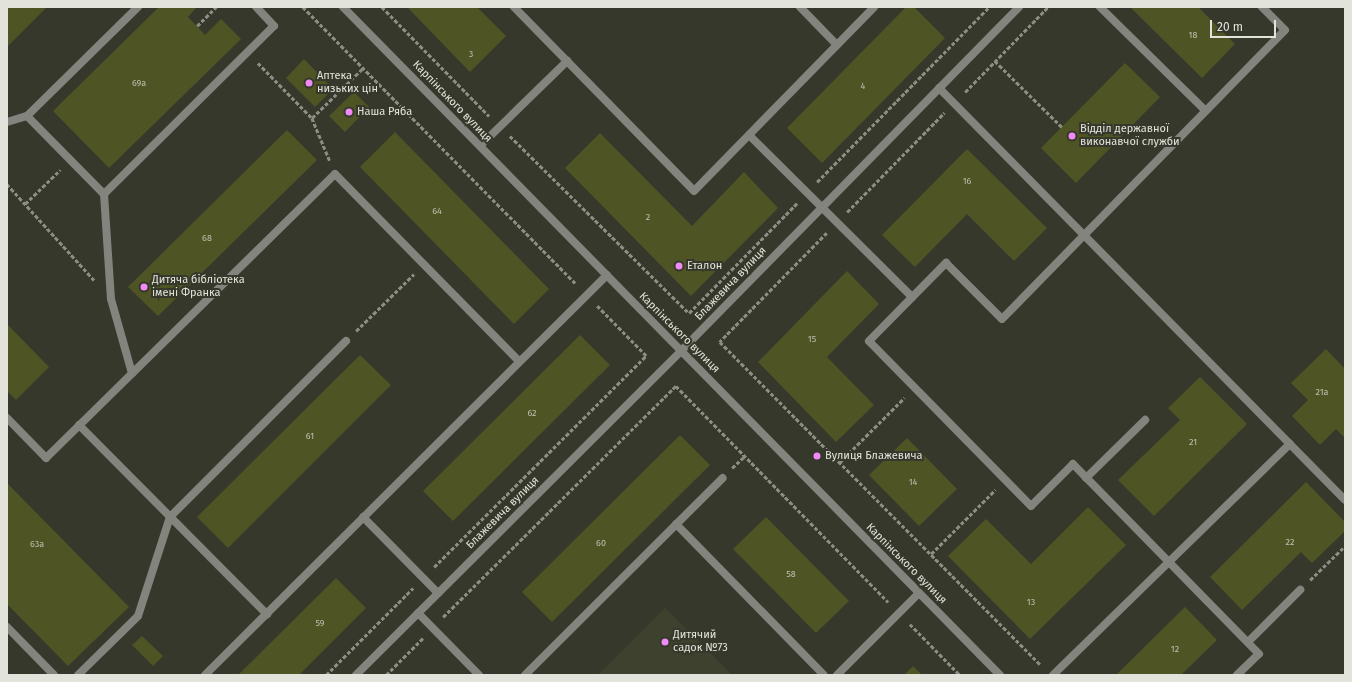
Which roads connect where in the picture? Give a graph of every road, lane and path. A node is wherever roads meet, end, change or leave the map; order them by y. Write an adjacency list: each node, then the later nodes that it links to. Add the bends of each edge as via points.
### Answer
1 (138, 7): 24 (street)
2 (216, 7): 15 (path)
3 (256, 7): 17 (street, via 274,26)
4 (303, 7): 20 (path)
5 (343, 7): 30 (street, Карпінського вулиця)
6 (382, 7): 28 (path)
7 (514, 7): 18 (street)
8 (800, 7): 16 (street)
9 (874, 7): 16 (street)
10 (989, 7): 34 (path)
11 (1018, 7): 21 (street, Блажевича вулиця)
12 (1048, 7): 19 (path)
13 (1100, 7): 23 (street)
14 (1262, 7): 23 (street, via 1286,30)
15 (197, 26)
16 (837, 45): 29 (street)
17 (247, 52): 25 (path); 35 (street)
18 (567, 61): 28 (street); 29 (street, via 694,191)
19 (995, 61): 22 (path); 27 (path)
20 (363, 68): 25 (path); 42 (path)
21 (939, 88): 22 (street); 37 (street, Блажевича вулиця)
22 (954, 103): 38 (path); 39 (street)
23 (1206, 111): 39 (street)
24 (27, 116): 26 (street); 31 (street)
25 (312, 118): 32 (path)
26 (7, 122)
27 (1062, 126)
28 (500, 127): 30 (street); 34 (path, via 689,313)
29 (748, 135): 34 (street)
30 (480, 146): 41 (street, Карпінського вулиця)
31 (70, 160): 35 (street); 36 (path)
32 (335, 174): 40 (street); 48 (street)
33 (7, 184): 36 (path)
34 (807, 193): 37 (street)
35 (104, 194): 44 (street)
36 (25, 204): 44 (path)
37 (822, 207): 38 (street); 46 (street, Блажевича вулиця)
38 (837, 222): 43 (street); 54 (path, via 720,342)
39 (1084, 235): 43 (street, via 1002,319 946,263); 53 (street)
40 (424, 264): 45 (path); 47 (street)
41 (607, 275): 42 (street); 46 (street, Карпінського вулиця)
42 (587, 295): 47 (street); 65 (path, via 646,356)
43 (912, 297): 49 (street, via 869,341)
44 (112, 299): 48 (street)
45 (346, 342): 59 (street)
46 (681, 351): 67 (street, Блажевича вулиця); 68 (street, Карпінського вулиця)
47 (520, 362): 60 (street)
48 (132, 373): 52 (street)
49 (914, 388): 54 (path); 57 (street)
50 (7, 418): 52 (street, via 46,458)
51 (1145, 420): 56 (street)
52 (79, 425): 59 (street)
53 (1290, 444): 58 (street); 64 (street)
54 (840, 462): 63 (path)
55 (723, 478): 61 (street)
56 (1086, 478): 57 (street, via 1073,464 1031,506); 64 (street)
57 (1005, 480): 63 (path)
58 (1345, 500)
59 (170, 517): 71 (street); 77 (street, via 138,616)
60 (363, 517): 65 (street); 71 (street)
61 (676, 524): 83 (street); 84 (street)
62 (1345, 546): 66 (path)
63 (931, 554): 75 (path)
64 (1169, 562): 74 (street); 75 (street)
65 (424, 578): 67 (street); 79 (path)
66 (1300, 590): 74 (street)
67 (438, 593): 69 (street, Блажевича вулиця)
68 (919, 593): 70 (street); 87 (street, Карпінського вулиця)
69 (418, 613): 73 (street); 80 (street, Блажевича вулиця)
70 (899, 613): 73 (path, via 676,386); 85 (street); 86 (path)
71 (267, 614): 78 (street)
72 (7, 627): 76 (street)
73 (433, 628): 81 (path); 82 (street)
74 (1248, 642): 88 (street, via 1259,654)
75 (1049, 672)
76 (54, 675)
77 (78, 675)
78 (205, 675)
79 (326, 675)
80 (356, 675)
81 (386, 675)
82 (479, 675)
83 (525, 675)
84 (824, 675)
85 (837, 675)
86 (960, 675)
87 (1000, 675)
88 (1237, 675)

